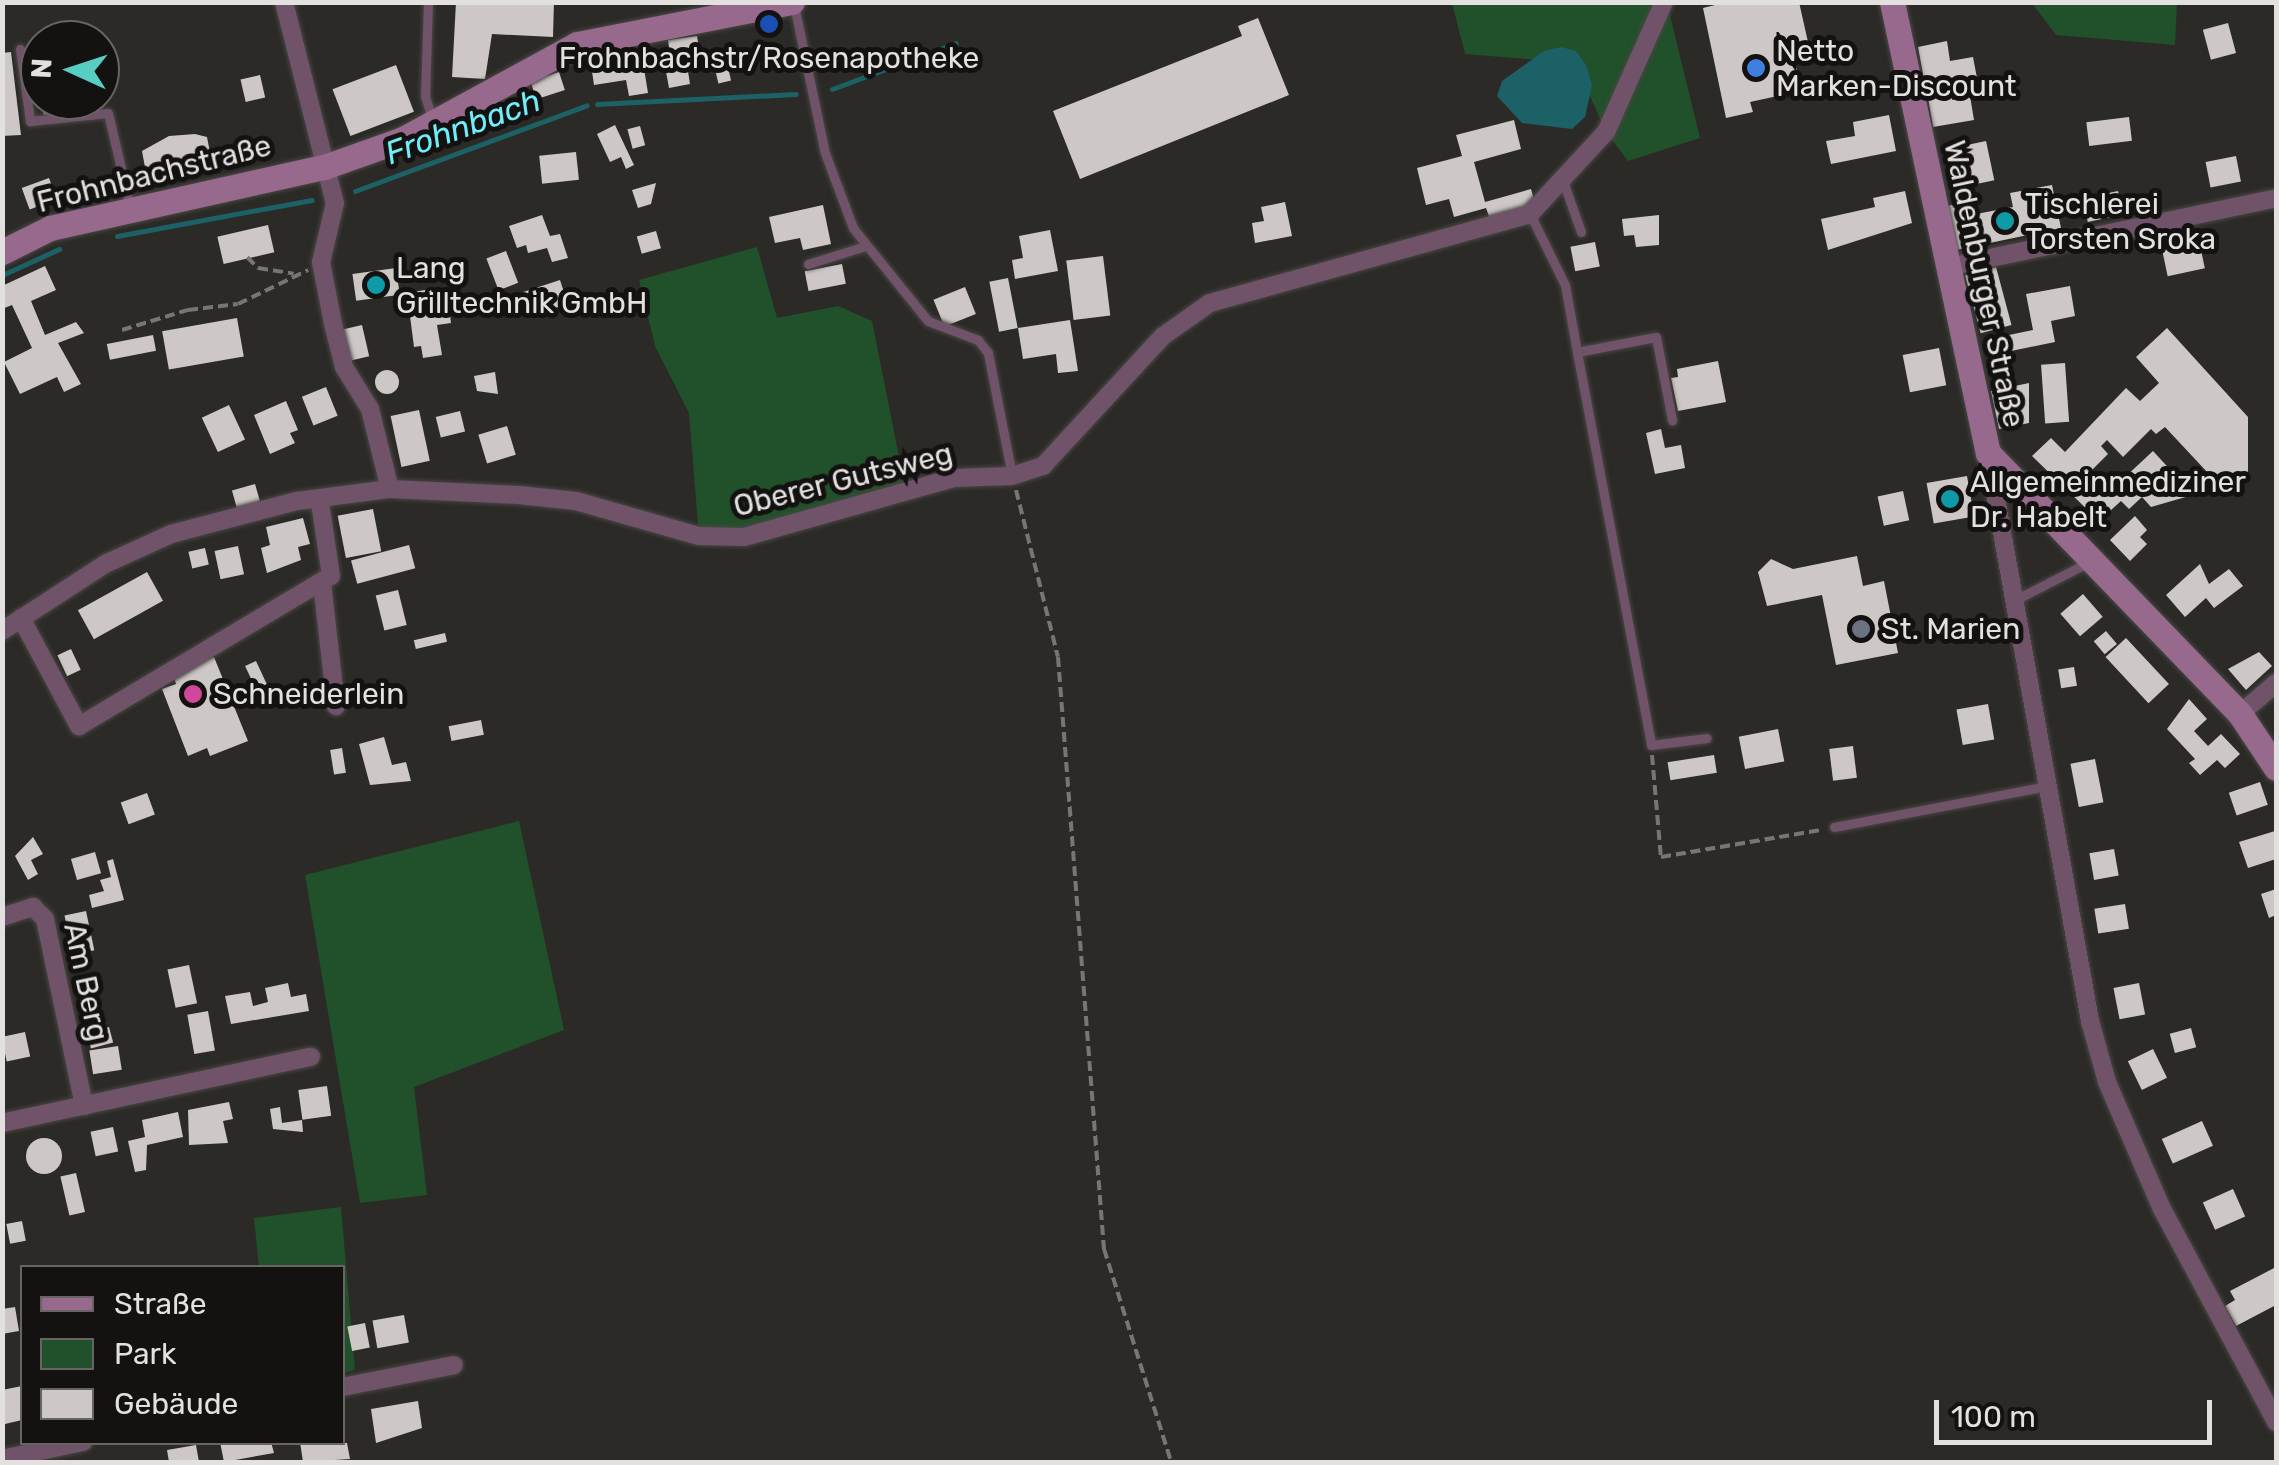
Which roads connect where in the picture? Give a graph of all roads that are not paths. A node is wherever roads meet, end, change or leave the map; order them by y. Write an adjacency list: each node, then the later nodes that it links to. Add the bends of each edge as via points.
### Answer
1 (284, 2): 8 (street)
2 (428, 2): 7 (lane, via 426,96)
3 (793, 2): 7 (main road, Frohnbachstraße, via 577,44); 14 (lane, via 825,153)
4 (1664, 2): 9 (street, via 1606,132)
5 (1892, 2): 17 (main road, Waldenburger Straße)
6 (110, 120): 11 (lane)
7 (433, 122): 8 (main road, Frohnbachstraße)
8 (324, 167): 11 (main road, Frohnbachstraße); 22 (street, via 335,204 322,267 344,367 370,408)
9 (1563, 180): 12 (street); 13 (lane)
10 (2276, 198): 17 (street)
11 (130, 210): 15 (main road, Frohnbachstraße, via 50,228)
12 (1530, 214): 18 (lane, via 1566,286); 21 (street, Oberer Gutsweg, via 1210,304 1164,336 1043,466)
13 (1581, 232)
14 (865, 246): 16 (lane); 21 (lane, via 928,321 978,340 988,353)
15 (2, 252)
16 (808, 264)
17 (1947, 267): 20 (main road, Waldenburger Straße)
18 (1577, 352): 19 (lane, via 1656,337); 32 (lane, via 1651,746)
19 (1672, 420)
20 (1988, 453): 24 (main road, Waldenburger Straße); 26 (street)
21 (1012, 476): 22 (street, Oberer Gutsweg, via 954,478 744,537 699,536 576,502)
22 (390, 489): 23 (street, Oberer Gutsweg)
23 (320, 502): 25 (street, via 333,560 331,576); 27 (street, Oberer Gutsweg, via 297,501 171,534 105,564)
24 (2094, 560): 26 (lane); 31 (main road, Waldenburger Straße)
25 (322, 583): 27 (street, via 79,726); 30 (street)
26 (2015, 600): 34 (street)
27 (21, 618): 28 (street, Oberer Gutsweg)
28 (2, 632)
29 (2276, 682): 31 (street)
30 (336, 706)
31 (2240, 714): 33 (main road, Waldenburger Straße)
32 (1708, 738)
33 (2276, 768)
34 (2050, 785): 35 (lane); 42 (street, via 2107,1082 2162,1209)
35 (1834, 827)
36 (2, 917): 38 (street, Am Berg, via 33,907 45,918)
37 (311, 1057): 38 (street)
38 (84, 1106): 39 (street)
39 (2, 1124)
40 (454, 1365): 41 (street)
41 (345, 1386)
42 (2276, 1422)
43 (69, 1445): 44 (street)
44 (2, 1458)

